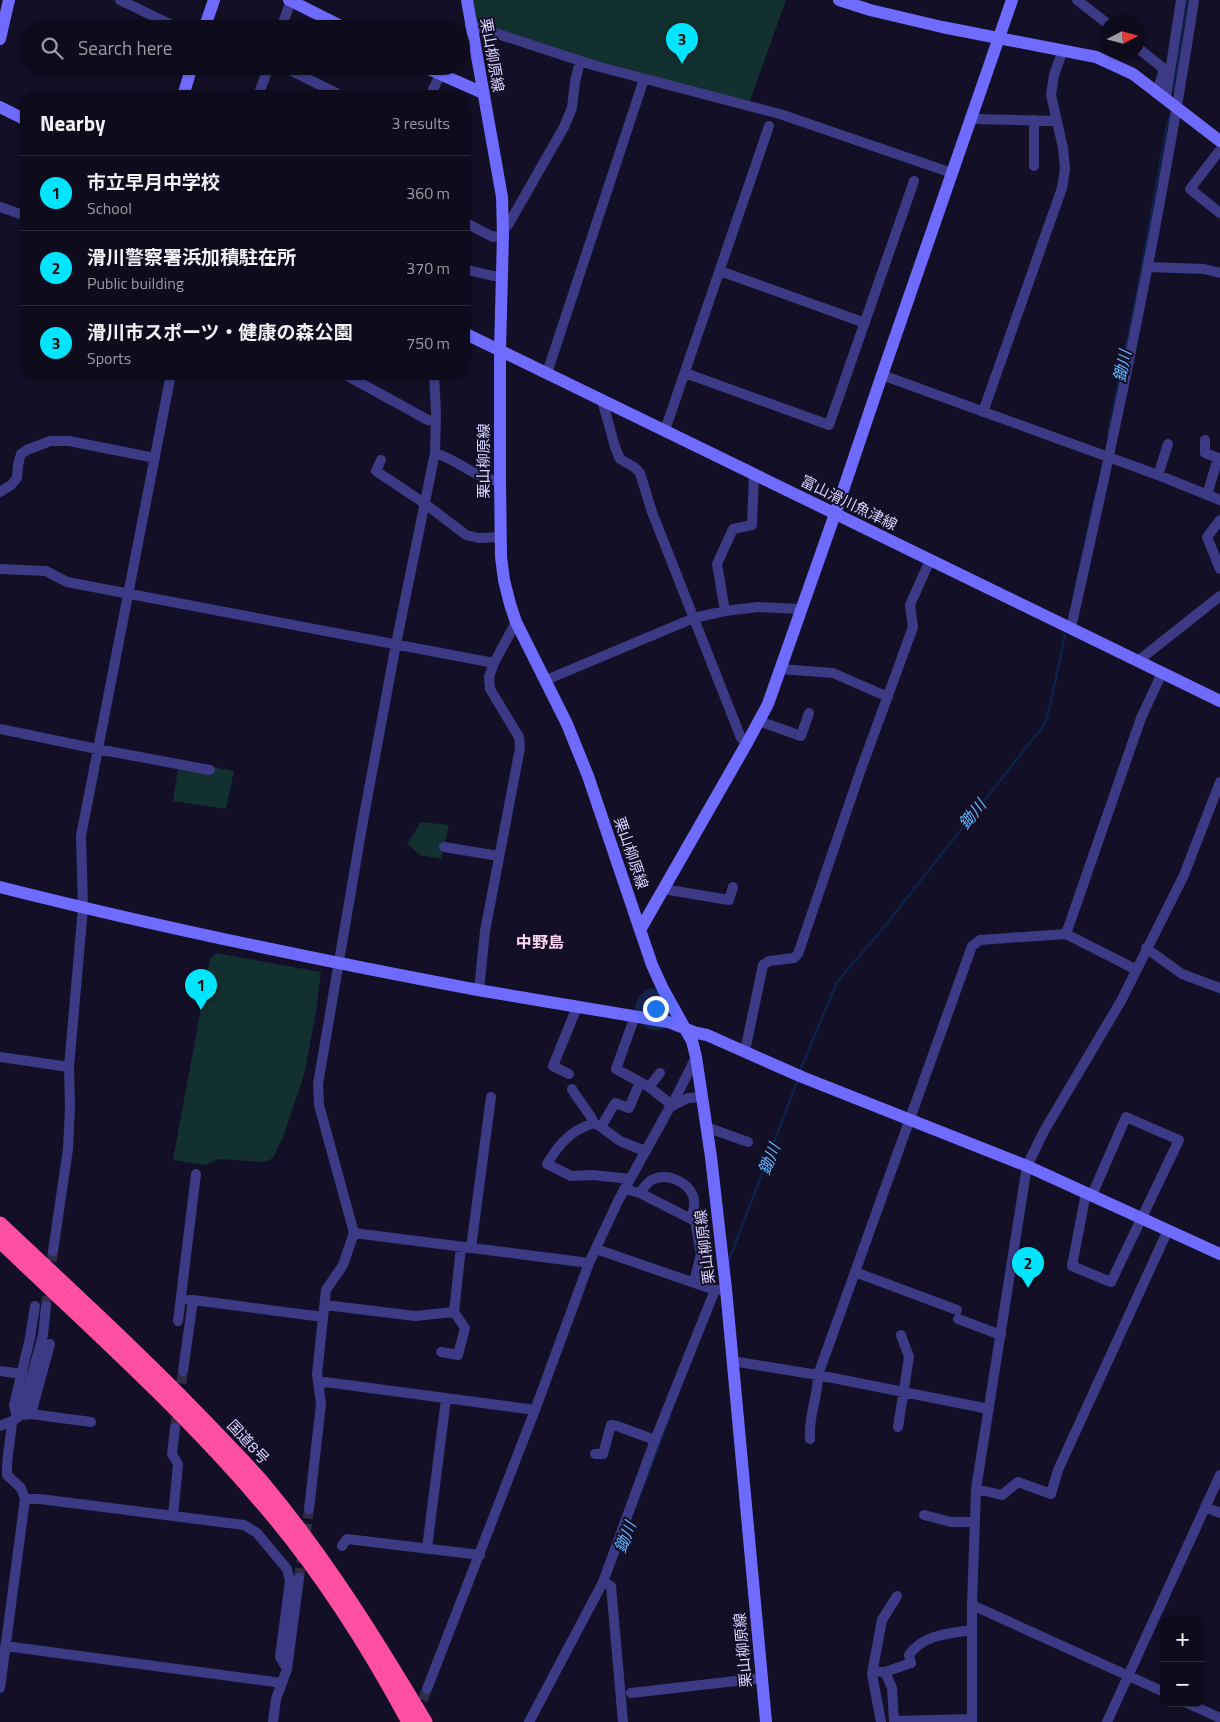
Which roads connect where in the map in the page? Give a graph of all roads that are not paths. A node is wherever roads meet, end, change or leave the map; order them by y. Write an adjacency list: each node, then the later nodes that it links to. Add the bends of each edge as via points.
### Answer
1 (8, 0): 19 (street)
2 (120, 0): 12 (street)
3 (214, 0): 13 (street)
4 (290, 0): 14 (street); 15 (street)
5 (839, 0): 18 (street, via 870,10)
6 (1012, 0): 18 (street)
7 (1077, 0): 11 (street)
8 (1181, 0): 33 (street)
9 (1194, 0): 34 (street)
10 (465, 1): 16 (street, 栗山柳原線)
11 (1100, 18)
12 (161, 20)
13 (207, 20)
14 (284, 20)
15 (329, 20)
16 (469, 20)
17 (470, 25): 22 (street); 32 (street, 栗山柳原線)
18 (999, 38): 20 (street); 37 (street)
19 (0, 39)
20 (1063, 50): 33 (street, via 1096,57 1133,74); 39 (street, via 1054,74 1051,95)
21 (1145, 54): 33 (street, via 1164,69)
22 (580, 61): 27 (street); 50 (street, via 572,108 564,127)
23 (189, 75): 28 (street)
24 (266, 75): 29 (street)
25 (300, 75): 30 (street)
26 (440, 75): 31 (street); 32 (street)
27 (644, 79): 44 (street, via 780,114); 59 (street)
28 (185, 90)
29 (260, 90)
30 (330, 90)
31 (433, 90)
32 (483, 93): 50 (street, 栗山柳原線, via 502,197)
33 (1162, 95): 34 (street)
34 (1177, 106): 41 (street); 51 (street)
35 (0, 107): 36 (street)
36 (20, 117)
37 (971, 119): 38 (street); 44 (street)
38 (1034, 120): 39 (street); 43 (street)
39 (1057, 121): 66 (street, via 1065,169 1062,188)
40 (770, 126): 53 (street)
41 (1220, 141)
42 (1220, 150): 47 (street, via 1190,189)
43 (1034, 166)
44 (952, 173): 61 (street)
45 (914, 180): 56 (street)
46 (0, 207): 48 (street)
47 (1220, 213)
48 (20, 214)
49 (470, 225): 50 (street, via 493,237)
50 (503, 232): 55 (street, 栗山柳原線)
51 (1149, 267): 54 (street, via 1204,269); 72 (street)
52 (470, 270): 55 (street)
53 (720, 271): 56 (street); 60 (street)
54 (1220, 273)
55 (502, 276): 58 (street, 栗山柳原線)
56 (865, 323): 60 (street, via 829,425)
57 (470, 337): 58 (street, 富山滑川魚津線)
58 (500, 350): 59 (street, 富山滑川魚津線); 77 (street, 栗山柳原線)
59 (547, 373): 65 (street, 富山滑川魚津線)
60 (685, 373): 68 (street)
61 (882, 374): 66 (street); 82 (street)
62 (170, 380): 73 (street)
63 (355, 380): 67 (street)
64 (434, 380): 67 (street)
65 (602, 400): 68 (street, 富山滑川魚津線); 92 (street, via 620,459 640,473)
66 (983, 412): 72 (street)
67 (436, 422): 71 (street)
68 (665, 430): 75 (street, 富山滑川魚津線)
69 (1205, 440): 79 (street, via 1206,453 1218,458)
70 (1168, 444): 76 (street)
71 (435, 453): 77 (street, via 490,480); 81 (street)
72 (1106, 457): 76 (street); 94 (street)
73 (155, 458): 78 (street, via 69,441 50,441 21,454 17,478); 88 (street)
74 (381, 460): 81 (street, via 376,471)
75 (754, 474): 82 (street, 富山滑川魚津線); 91 (street, via 752,525 733,529 717,564)
76 (1158, 476): 79 (street)
77 (500, 481): 84 (street, 栗山柳原線)
78 (0, 492)
79 (1207, 495): 80 (street)
80 (1220, 500)
81 (424, 503): 84 (street, via 466,535); 95 (street)
82 (835, 514): 85 (street, 富山滑川魚津線); 90 (street)
83 (1220, 520): 87 (street, via 1207,537)
84 (501, 537): 93 (street, 栗山柳原線, via 504,580)
85 (930, 560): 94 (street, 富山滑川魚津線); 101 (street, via 910,604 914,627)
86 (0, 569): 88 (street, via 46,570 67,582)
87 (1220, 569)
88 (128, 594): 95 (street); 107 (street)
89 (1220, 596): 96 (street)
90 (801, 609): 91 (street, via 758,607); 98 (street)
91 (725, 611): 92 (street)
92 (694, 618): 100 (street); 106 (street, via 741,738)
93 (516, 622): 97 (street); 100 (street, 栗山柳原線)
94 (1071, 628): 96 (street, 富山滑川魚津線)
95 (396, 644): 97 (street); 119 (street)
96 (1138, 660): 99 (street, 富山滑川魚津線)
97 (494, 662): 111 (street, via 489,678 490,688 519,737 520,748)
98 (780, 669): 101 (street, via 833,673); 104 (street)
99 (1162, 672): 102 (street, 富山滑川魚津線); 117 (street, via 1141,718)
100 (546, 680): 116 (street, 栗山柳原線, via 588,776)
101 (888, 697): 126 (street, via 798,954 794,958 769,961 763,965)
102 (1220, 701)
103 (808, 713): 104 (street, via 801,736)
104 (759, 721): 106 (street)
105 (0, 729): 107 (street)
106 (747, 743): 114 (street)
107 (97, 749): 108 (street); 115 (street, via 81,836)
108 (210, 770)
109 (1220, 782): 118 (street, via 1184,875)
110 (444, 847): 111 (street)
111 (499, 856): 122 (street, via 485,931)
112 (0, 887): 115 (street)
113 (732, 887): 114 (street, via 729,900)
114 (663, 889): 116 (street)
115 (83, 908): 119 (street); 129 (street)
116 (640, 930): 125 (street, 栗山柳原線, via 663,989)
117 (1066, 934): 120 (street); 137 (street, via 980,940 972,946)
118 (1146, 948): 120 (street); 121 (street, via 1182,974)
119 (338, 963): 122 (street); 152 (street, via 318,1084 319,1106)
120 (1135, 970): 142 (street)
121 (1220, 988)
122 (479, 990): 123 (street)
123 (577, 1007): 124 (street); 131 (street, via 553,1066)
124 (636, 1016): 125 (street); 132 (street, via 616,1069)
125 (685, 1028): 126 (street); 128 (street, 栗山柳原線)
126 (745, 1051): 137 (street, via 802,1078)
127 (0, 1057): 129 (street)
128 (696, 1057): 135 (street, 栗山柳原線); 136 (street)
129 (69, 1067): 156 (street, via 68,1149)
130 (660, 1073): 132 (street)
131 (569, 1074)
132 (645, 1084): 136 (street); 138 (street, via 629,1108 615,1103)
133 (572, 1089): 138 (street)
134 (491, 1097): 154 (street)
135 (702, 1097): 136 (street, via 688,1098); 139 (street, 栗山柳原線)
136 (672, 1105): 141 (street)
137 (909, 1120): 142 (street); 159 (street)
138 (597, 1125): 141 (street, via 620,1141); 144 (street, via 571,1133 548,1164 571,1176)
139 (706, 1127): 140 (street); 161 (street, 栗山柳原線)
140 (748, 1142)
141 (646, 1151): 144 (street)
142 (1027, 1166): 147 (street); 171 (street)
143 (196, 1174): 162 (street)
144 (630, 1179): 145 (street)
145 (624, 1189): 146 (street); 155 (street)
146 (640, 1193): 149 (street); 149 (street, via 653,1179 663,1177 683,1183 693,1196)
147 (1089, 1194): 148 (street); 148 (street, via 1072,1266 1111,1282); 148 (street, via 1126,1117 1179,1140)
148 (1140, 1218): 151 (street)
149 (691, 1219): 160 (street, via 695,1221 701,1254)
150 (0, 1224): 225 (highway, 国道8号, via 160,1375 260,1480 343,1589)
151 (1168, 1230): 157 (street); 193 (street, via 1058,1470 1051,1494 1018,1482 1002,1495)
152 (354, 1232): 154 (street); 164 (street, via 343,1265 326,1290)
153 (0, 1241): 224 (highway, 国道8号, via 204,1437 258,1497 336,1599)
154 (466, 1247): 158 (street); 167 (street)
155 (596, 1249): 158 (street); 160 (street)
156 (53, 1251)
157 (1220, 1254)
158 (590, 1263): 183 (street)
159 (855, 1272): 171 (street); 178 (street)
160 (694, 1282): 161 (street)
161 (720, 1290): 174 (street, 栗山柳原線); 190 (street)
162 (182, 1299): 163 (street); 169 (street)
163 (193, 1300): 168 (street); 176 (street)
164 (325, 1305): 167 (street, via 415,1316); 168 (street)
165 (34, 1306): 177 (street)
166 (46, 1306): 184 (street, via 43,1335)
167 (454, 1312): 173 (street, via 464,1328 458,1355)
168 (323, 1317): 179 (street, via 316,1374)
169 (178, 1321)
170 (901, 1335): 180 (street, via 908,1357)
171 (1001, 1335): 182 (street)
172 (50, 1344): 184 (street)
173 (441, 1352)
174 (732, 1361): 178 (street); 214 (street, 栗山柳原線)
175 (0, 1371): 177 (street)
176 (183, 1372)
177 (22, 1374): 184 (street, via 14,1405)
178 (818, 1375): 180 (street); 189 (street, via 809,1426)
179 (319, 1386): 181 (street, via 325,1382); 196 (street, via 321,1404)
180 (902, 1392): 182 (street); 187 (street)
181 (446, 1399): 183 (street); 202 (street)
182 (989, 1409): 193 (street)
183 (535, 1410): 203 (street)
184 (20, 1417): 185 (street); 186 (street); 194 (street, via 11,1436 6,1461 7,1475 21,1488)
185 (91, 1422)
186 (0, 1426)
187 (898, 1427)
188 (175, 1428): 199 (street, via 172,1454 178,1464)
189 (810, 1439)
190 (655, 1440): 191 (street, via 610,1426 603,1454); 205 (street)
191 (595, 1454)
192 (1220, 1475): 195 (street)
193 (976, 1490): 200 (street)
194 (24, 1499): 199 (street); 209 (street)
195 (1206, 1507): 197 (street); 213 (street)
196 (309, 1509)
197 (1220, 1513)
198 (924, 1515): 200 (street, via 951,1522)
199 (173, 1516): 210 (street, via 244,1525 257,1533 287,1569 290,1581 280,1657)
200 (975, 1522): 207 (street)
201 (342, 1546): 202 (street, via 347,1539)
202 (427, 1548): 203 (street)
203 (480, 1555): 217 (street)
204 (299, 1578): 210 (street)
205 (603, 1582): 226 (street); 227 (street, via 611,1586)
206 (897, 1596): 211 (street, via 882,1620)
207 (972, 1605): 208 (street); 213 (street)
208 (972, 1630): 212 (street, via 942,1634 915,1646 909,1655 911,1663); 222 (street)
209 (5, 1646): 215 (street); 216 (street)
210 (287, 1669): 215 (street)
211 (872, 1671): 212 (street); 229 (street)
212 (886, 1672): 222 (street, via 892,1688 894,1721)
213 (1128, 1676): 218 (street); 230 (street)
214 (762, 1678): 219 (street); 228 (street, 栗山柳原線)
215 (282, 1683): 223 (street)
216 (0, 1688)
217 (427, 1689)
218 (1160, 1690)
219 (630, 1692)
220 (1197, 1707): 221 (street)
221 (1220, 1718)
222 (972, 1721)
223 (273, 1722)
224 (409, 1722)
225 (425, 1722)
226 (529, 1722)
227 (623, 1722)
228 (766, 1722)
229 (881, 1722)
230 (1108, 1722)

